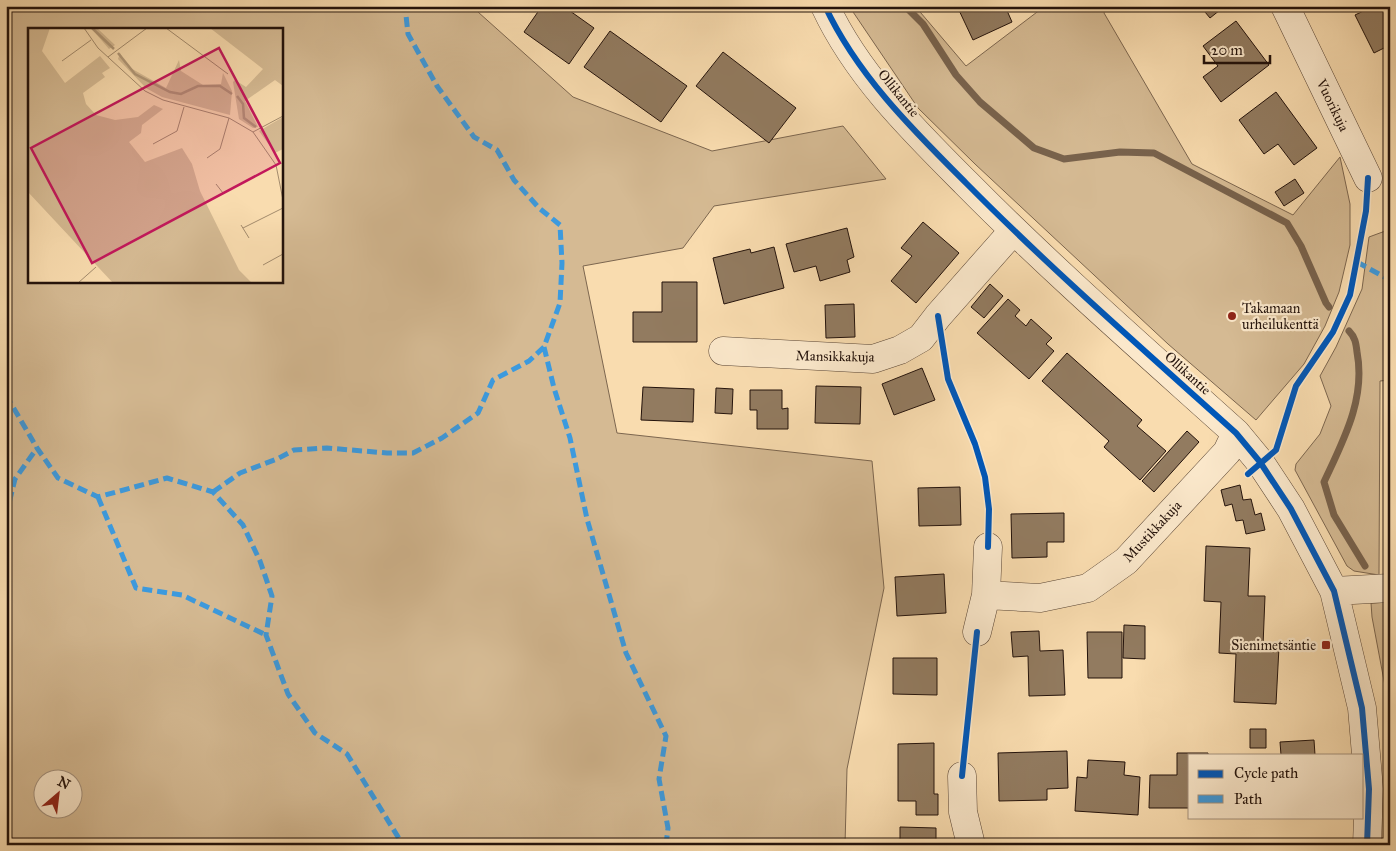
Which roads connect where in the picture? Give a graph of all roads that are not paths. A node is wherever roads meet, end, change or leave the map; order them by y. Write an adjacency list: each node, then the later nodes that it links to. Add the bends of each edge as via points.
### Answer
1 (825, 6): 4 (street, Ollikantie, via 851,52 881,93)
2 (1285, 6): 3 (street, Vuorikuja)
3 (1368, 178)
4 (1013, 231): 5 (street, Mansikkakuja, via 921,338 900,350 873,359); 6 (street, Ollikantie)
5 (723, 351)
6 (1236, 433): 9 (street, Ollikantie, via 1291,509); 10 (street, Mustikkakuja, via 1226,452 1126,561 1088,588 1040,598)
7 (988, 547): 10 (street)
8 (1390, 588): 9 (street)
9 (1334, 591): 14 (street, Ollikantie, via 1362,708 1369,790)
10 (986, 595): 11 (street)
11 (977, 632)
12 (962, 776): 13 (street, via 962,812)
13 (971, 845)
14 (1367, 845)

